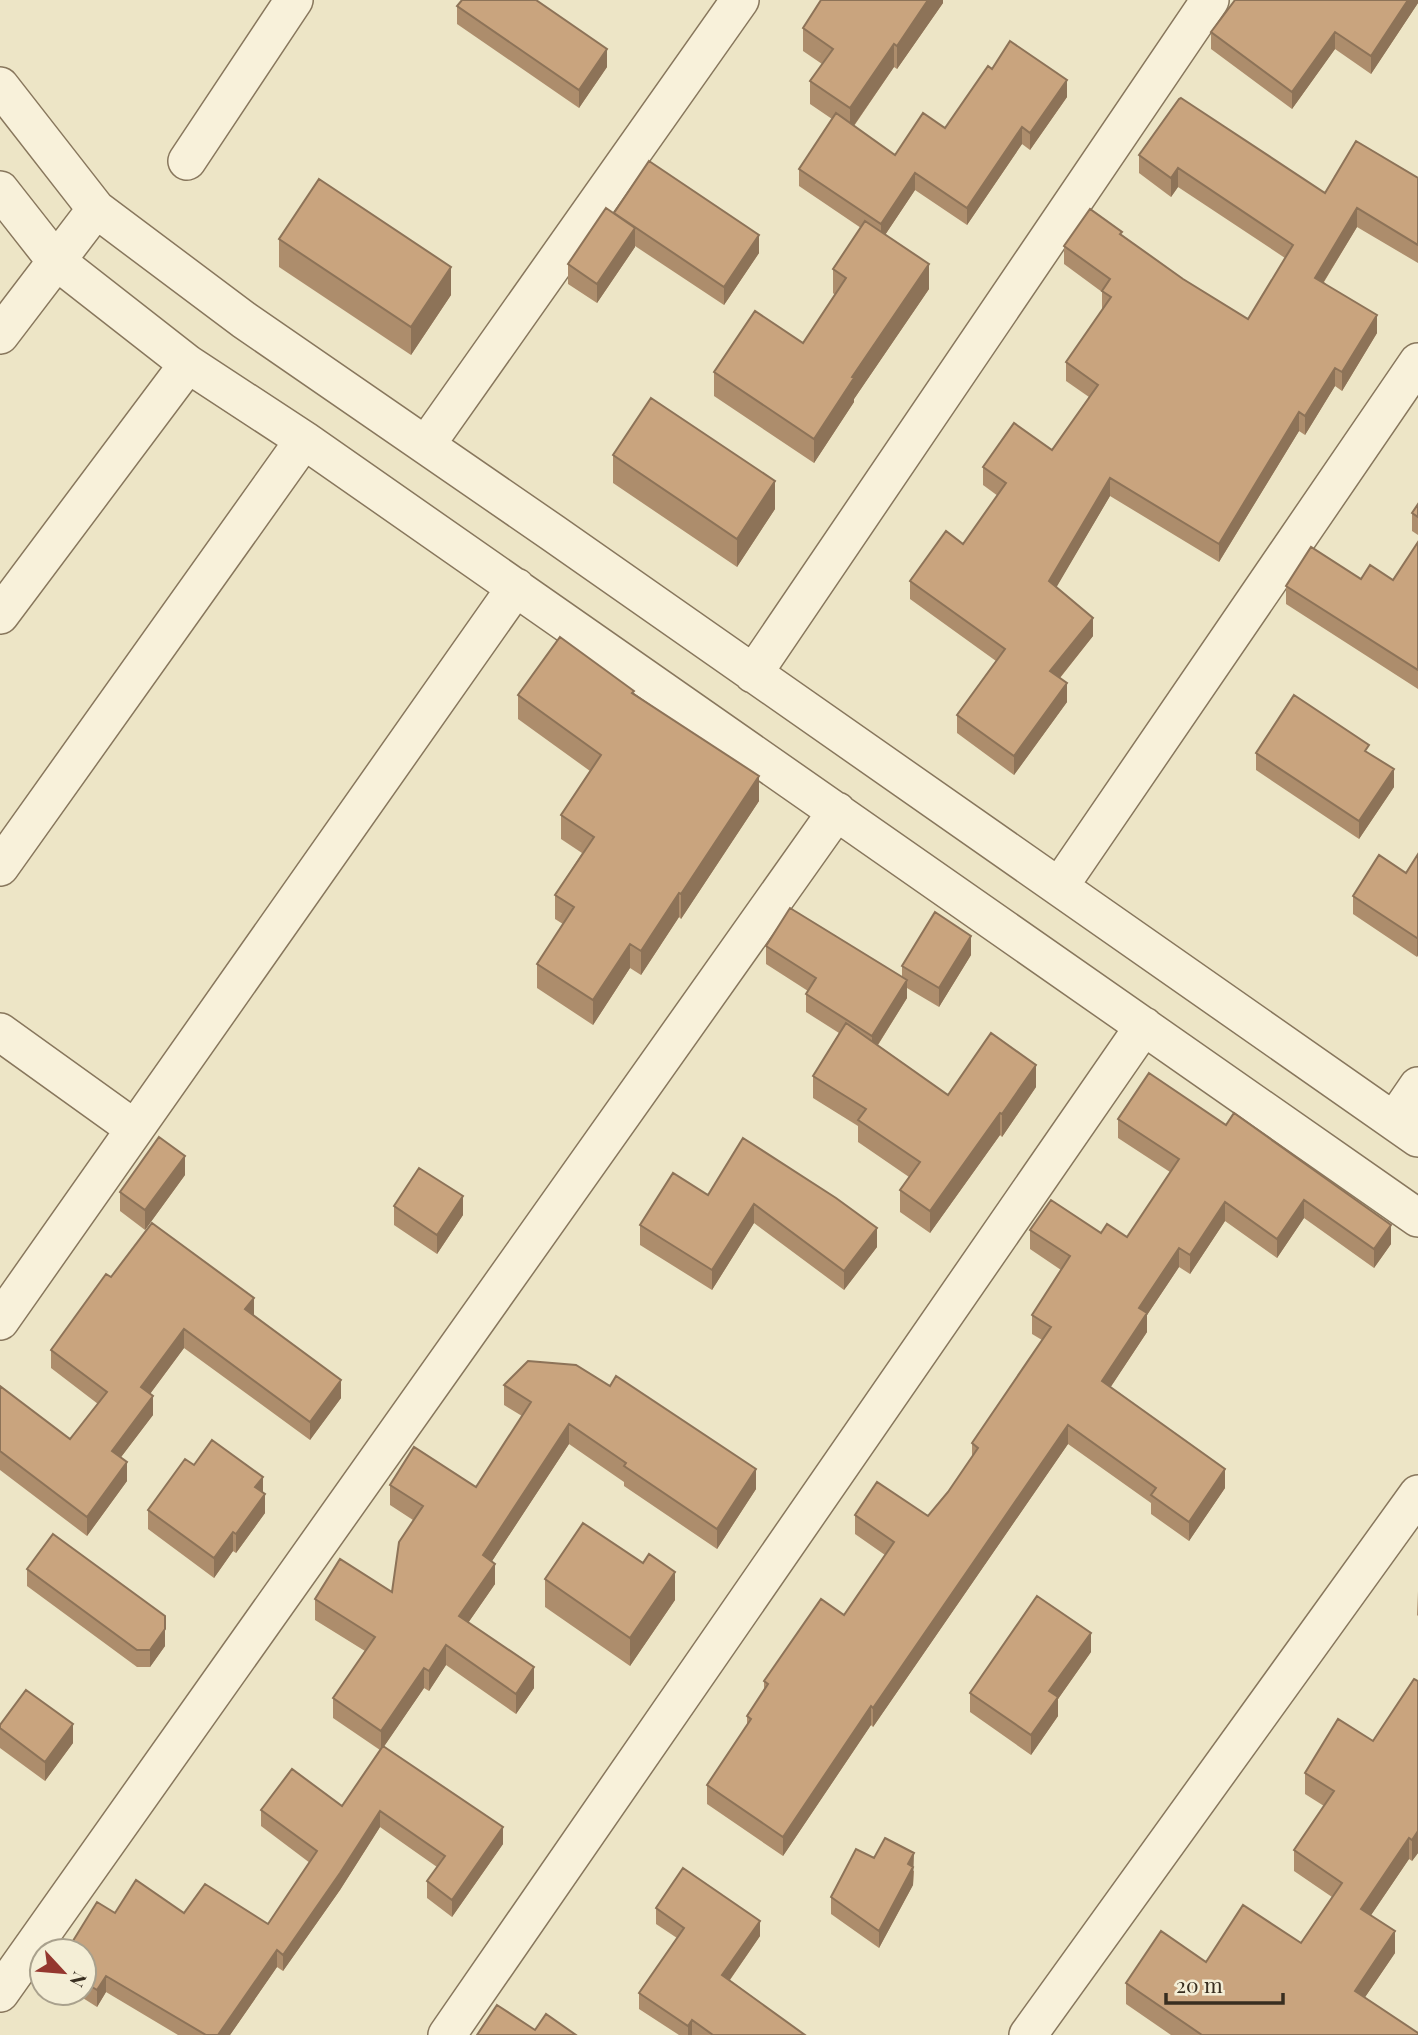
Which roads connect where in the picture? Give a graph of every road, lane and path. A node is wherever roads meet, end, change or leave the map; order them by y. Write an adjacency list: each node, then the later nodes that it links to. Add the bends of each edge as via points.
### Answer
1 (294, 0): 5 (street)
2 (740, 0): 13 (street)
3 (1210, 0): 16 (street)
4 (0, 86): 7 (street)
5 (187, 161)
6 (0, 190): 8 (street)
7 (96, 209): 8 (street); 13 (street, via 244,320)
8 (55, 260): 9 (street); 11 (street)
9 (0, 335)
10 (1418, 362): 19 (street)
11 (188, 364): 12 (street); 15 (street)
12 (304, 440): 14 (street); 18 (street)
13 (426, 445): 16 (street)
14 (516, 587): 17 (street); 23 (street)
15 (0, 615)
16 (753, 674): 19 (street)
17 (837, 811): 20 (street); 28 (street)
18 (0, 867)
19 (1059, 887): 24 (street)
20 (1144, 1026): 25 (street); 29 (street)
21 (0, 1032): 23 (street)
22 (1418, 1086): 24 (street)
23 (135, 1129): 26 (street)
24 (1406, 1130)
25 (1418, 1218)
26 (0, 1321)
27 (1418, 1494): 30 (street)
28 (0, 1993)
29 (447, 2035)
30 (1028, 2035)

